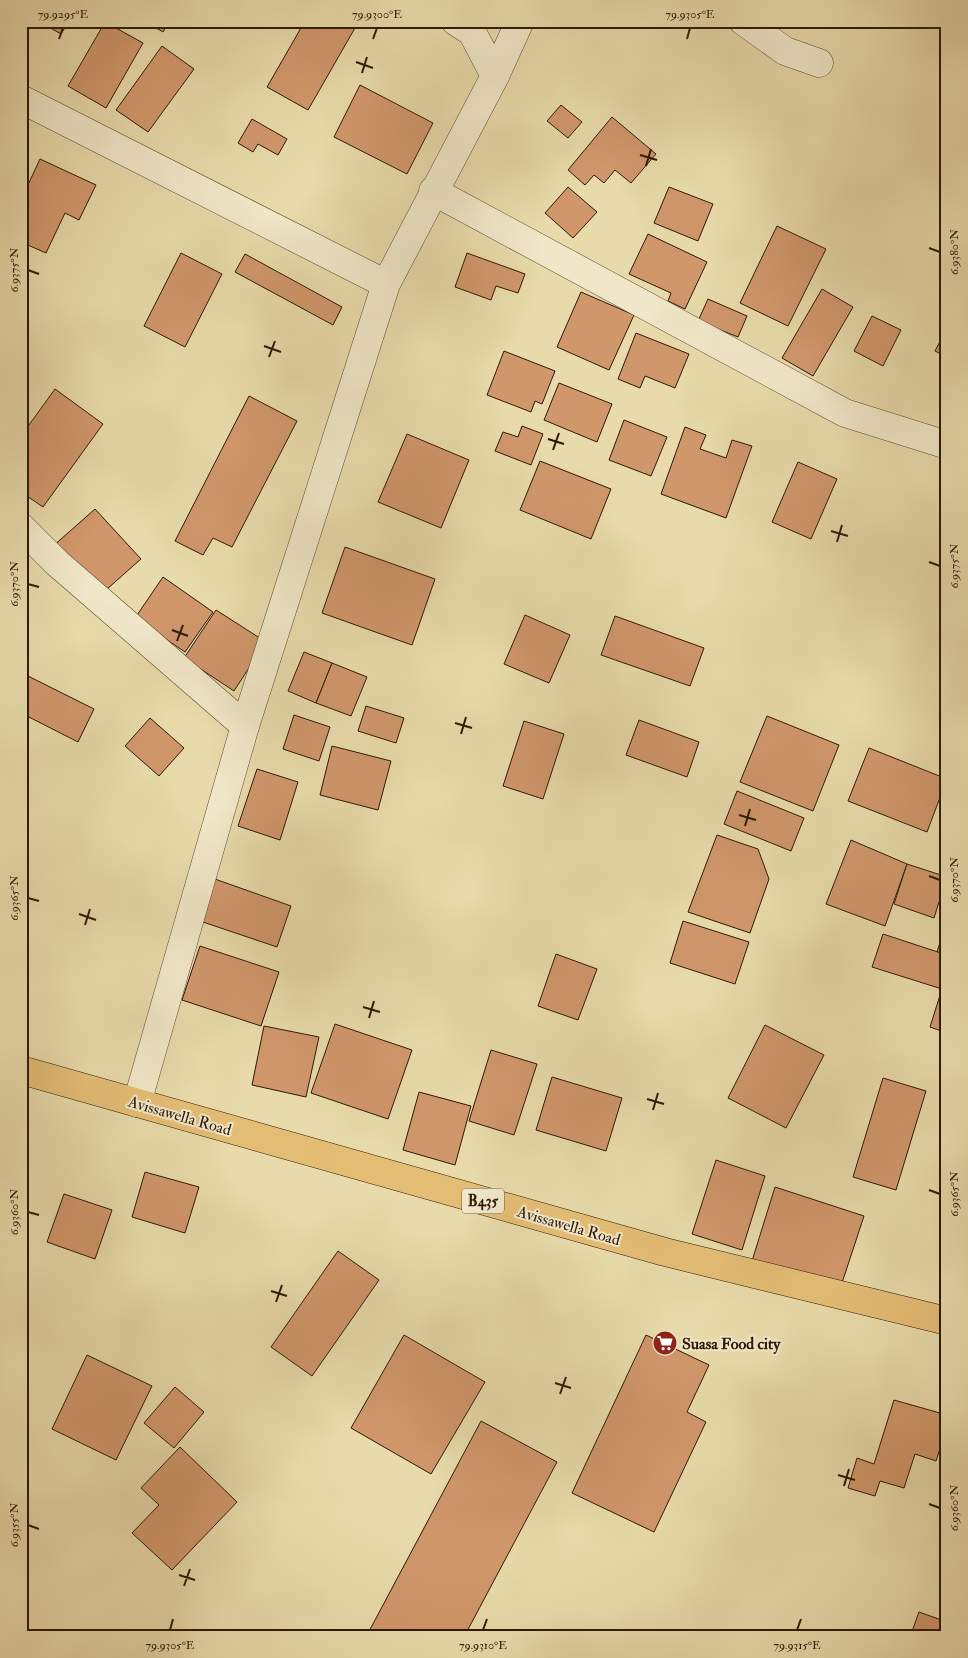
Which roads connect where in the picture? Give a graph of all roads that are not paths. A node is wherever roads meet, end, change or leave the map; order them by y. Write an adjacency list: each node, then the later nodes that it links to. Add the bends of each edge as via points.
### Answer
1 (455, 21): 5 (street, via 472,32)
2 (520, 21): 5 (street)
3 (743, 21): 4 (street, via 785,50)
4 (819, 63)
5 (495, 76): 7 (street)
6 (21, 99): 8 (street)
7 (433, 191): 8 (street); 9 (street, via 844,413)
8 (386, 284): 11 (street)
9 (947, 445)
10 (21, 527): 11 (street, via 56,563)
11 (245, 726): 13 (street)
12 (21, 1070): 13 (main road, Avissawella Road / B435)
13 (137, 1103): 14 (main road, Avissawella Road / B435, via 665,1252)
14 (947, 1321)

